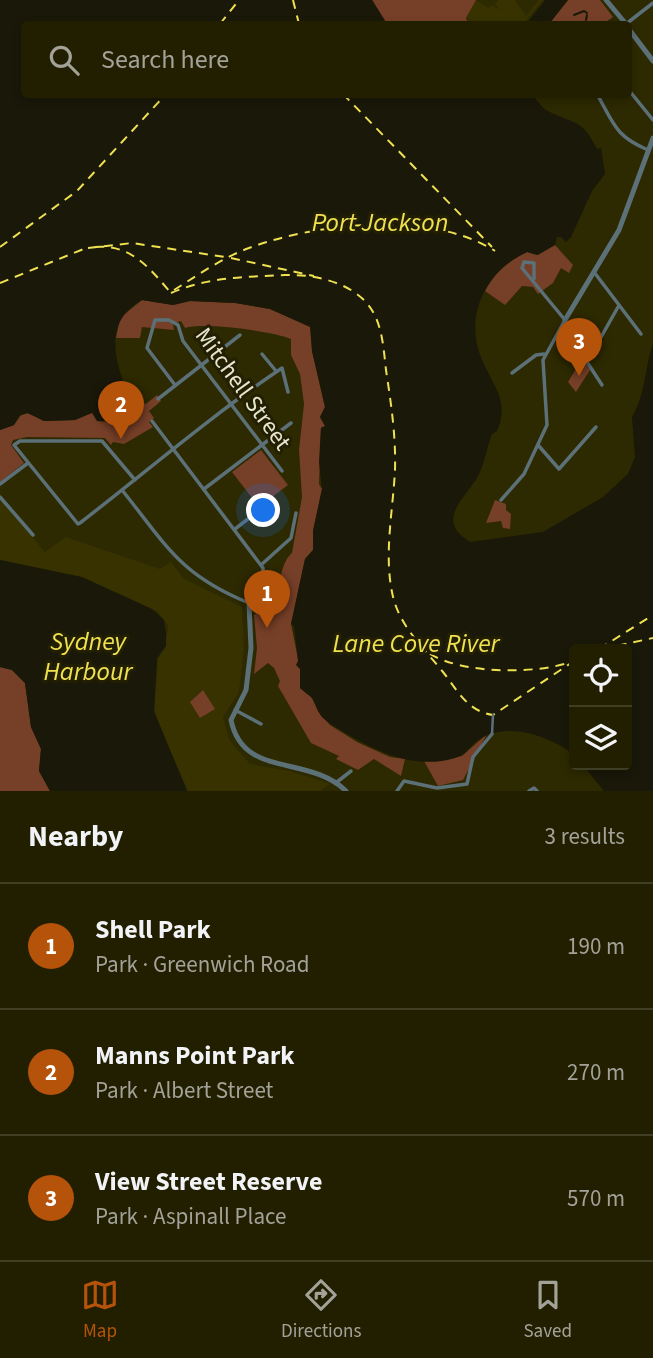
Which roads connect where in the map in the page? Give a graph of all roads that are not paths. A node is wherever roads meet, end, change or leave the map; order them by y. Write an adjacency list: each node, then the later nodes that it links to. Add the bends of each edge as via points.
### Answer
1 (607, 0): 3 (street)
2 (653, 3): 4 (street)
3 (623, 21)
4 (632, 22)
5 (632, 33): 6 (street)
6 (653, 61)
7 (632, 94): 9 (street)
8 (599, 98): 11 (street, via 619,134)
9 (653, 120)
10 (653, 138): 11 (street)
11 (649, 150): 12 (street, via 619,230)
12 (594, 272): 14 (street); 15 (street)
13 (534, 279): 13 (street, via 522,268 524,262 534,262); 15 (street)
14 (618, 307): 16 (street); 24 (street, via 587,362)
15 (565, 320): 19 (street)
16 (640, 334)
17 (240, 335): 20 (street)
18 (262, 354): 21 (street)
19 (544, 354): 22 (street); 32 (street, via 547,425)
20 (201, 365): 23 (street); 23 (street, Mitchell Street, via 182,340 179,326 169,320 153,321 146,346); 27 (street, Mitchell Street)
21 (276, 372): 25 (street, via 284,368); 27 (street)
22 (512, 373)
23 (175, 385): 26 (street)
24 (602, 385)
25 (288, 392)
26 (158, 399)
27 (232, 406): 31 (street, Mitchell Street); 33 (street)
28 (152, 421): 33 (street)
29 (291, 423): 31 (street)
30 (596, 427): 32 (street, via 559,469)
31 (261, 445): 35 (street, Mitchell Street); 38 (street)
32 (538, 445): 41 (street, via 524,474)
33 (174, 450): 36 (street); 38 (street)
34 (28, 463): 36 (street, via 14,445 20,441 106,443); 37 (street); 39 (street, via 75,522 80,523)
35 (282, 471)
36 (135, 480): 39 (street)
37 (0, 484)
38 (204, 489): 44 (street)
39 (122, 490): 47 (street, via 180,563 211,587)
40 (0, 496): 45 (street)
41 (501, 500)
42 (271, 501): 44 (street)
43 (296, 513): 46 (street, via 290,538)
44 (234, 529): 46 (street)
45 (33, 535)
46 (261, 565): 47 (street, via 264,574)
47 (249, 603): 48 (street, via 251,648 246,690)
48 (235, 710): 50 (street); 53 (street, via 233,729 251,755 320,773)
49 (493, 715): 51 (street)
50 (261, 723)
51 (492, 734): 56 (street, via 473,757 467,784 437,788 404,781)
52 (351, 771): 53 (street)
53 (339, 783): 54 (street); 55 (street)
54 (332, 791)
55 (346, 791)
56 (397, 791)
57 (529, 791): 58 (street)
58 (537, 791)

